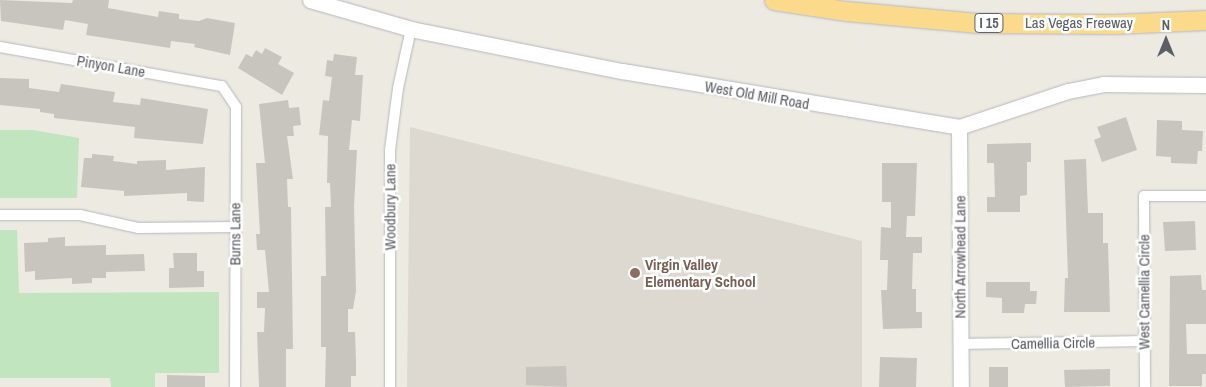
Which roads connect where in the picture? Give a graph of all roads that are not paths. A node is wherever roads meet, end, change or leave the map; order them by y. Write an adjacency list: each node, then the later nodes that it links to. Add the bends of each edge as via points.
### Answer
1 (310, 0): 4 (street, West Old Mill Road)
2 (774, 0): 3 (highway, Las Vegas Freeway / I 15, via 846,11 977,23 1114,24)
3 (1206, 20)
4 (411, 29): 8 (street, West Old Mill Road, via 738,92); 15 (street, Woodbury Lane, via 398,88 390,150)
5 (0, 47): 7 (street, Pinyon Lane)
6 (1206, 84): 8 (street, West Old Mill Road, via 1104,84 1068,91)
7 (222, 86): 11 (street, Burns Lane, via 236,107)
8 (959, 128): 13 (street, North Arrowhead Lane)
9 (1206, 196): 12 (street, West Camellia Circle, via 1144,196)
10 (0, 215): 11 (street, via 80,215 138,228)
11 (235, 227): 14 (street, Burns Lane)
12 (1145, 341): 13 (street, Camellia Circle); 17 (street, West Camellia Circle)
13 (961, 344): 16 (street, North Arrowhead Lane)
14 (236, 387)
15 (390, 387)
16 (961, 387)
17 (1145, 387)

